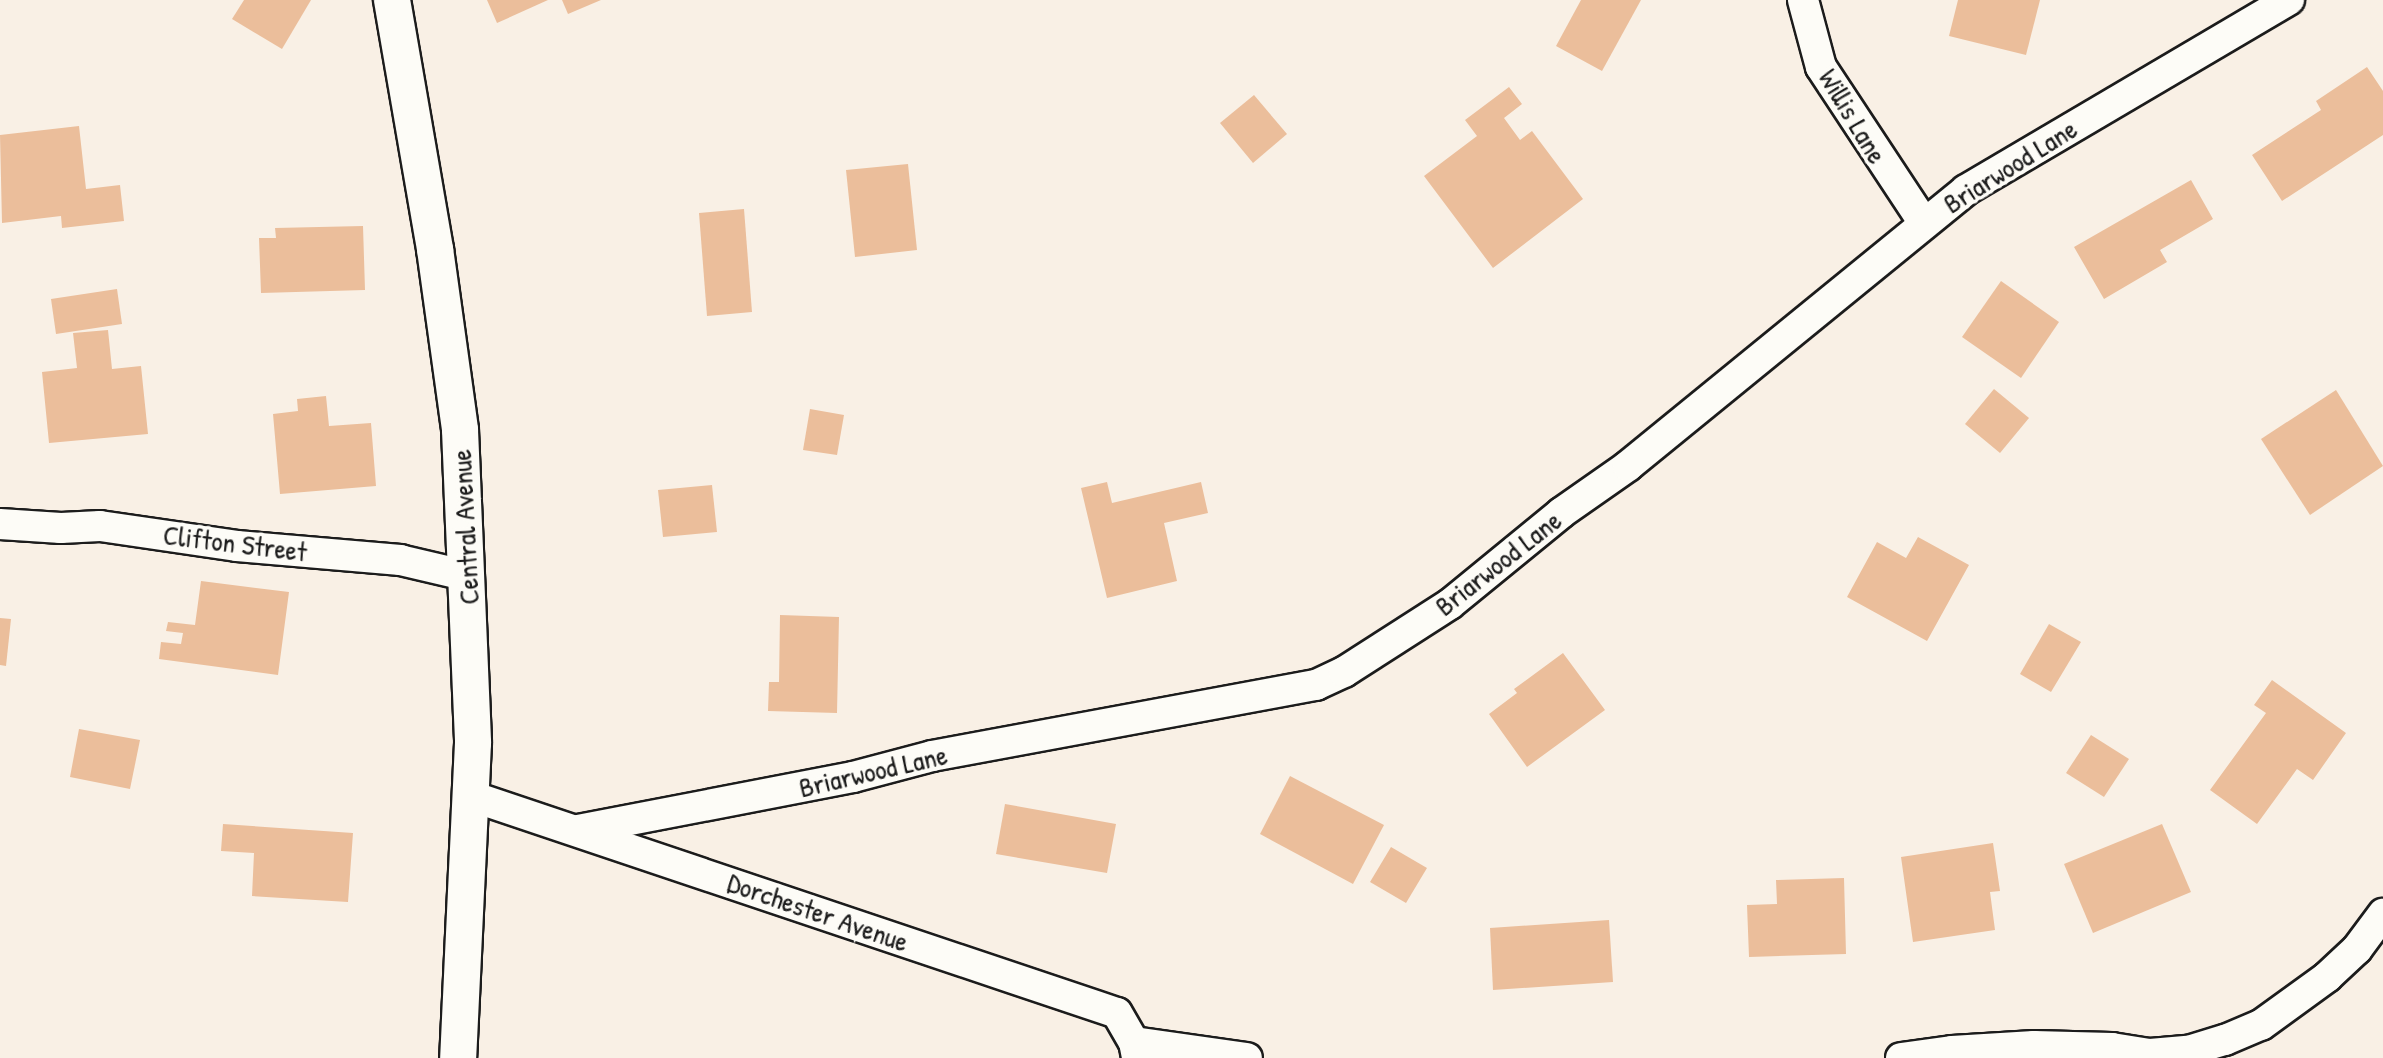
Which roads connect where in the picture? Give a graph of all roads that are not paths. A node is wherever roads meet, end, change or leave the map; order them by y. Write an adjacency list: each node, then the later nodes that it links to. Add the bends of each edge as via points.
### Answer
1 (392, 0): 6 (street, Central Avenue, via 460,430)
2 (1803, 0): 4 (street, Willis Lane, via 1821,67)
3 (2289, 0): 4 (street, Briarwood Lane, via 1996,170)
4 (1924, 223): 8 (street, Briarwood Lane, via 1450,604 1316,685 932,756 853,777)
5 (0, 524): 6 (street, Clifton Street, via 100,526 237,546 400,560)
6 (468, 576): 7 (street, Central Avenue)
7 (471, 796): 8 (street, Dorchester Avenue); 11 (street, Central Avenue)
8 (578, 830): 10 (street, Dorchester Avenue, via 1117,1013)
9 (2383, 914): 13 (street, via 2327,977 2261,1025 2225,1040 2188,1051 2150,1054 2034,1046)
10 (1135, 1050): 12 (street)
11 (458, 1058)
12 (1247, 1058)
13 (1901, 1058)

